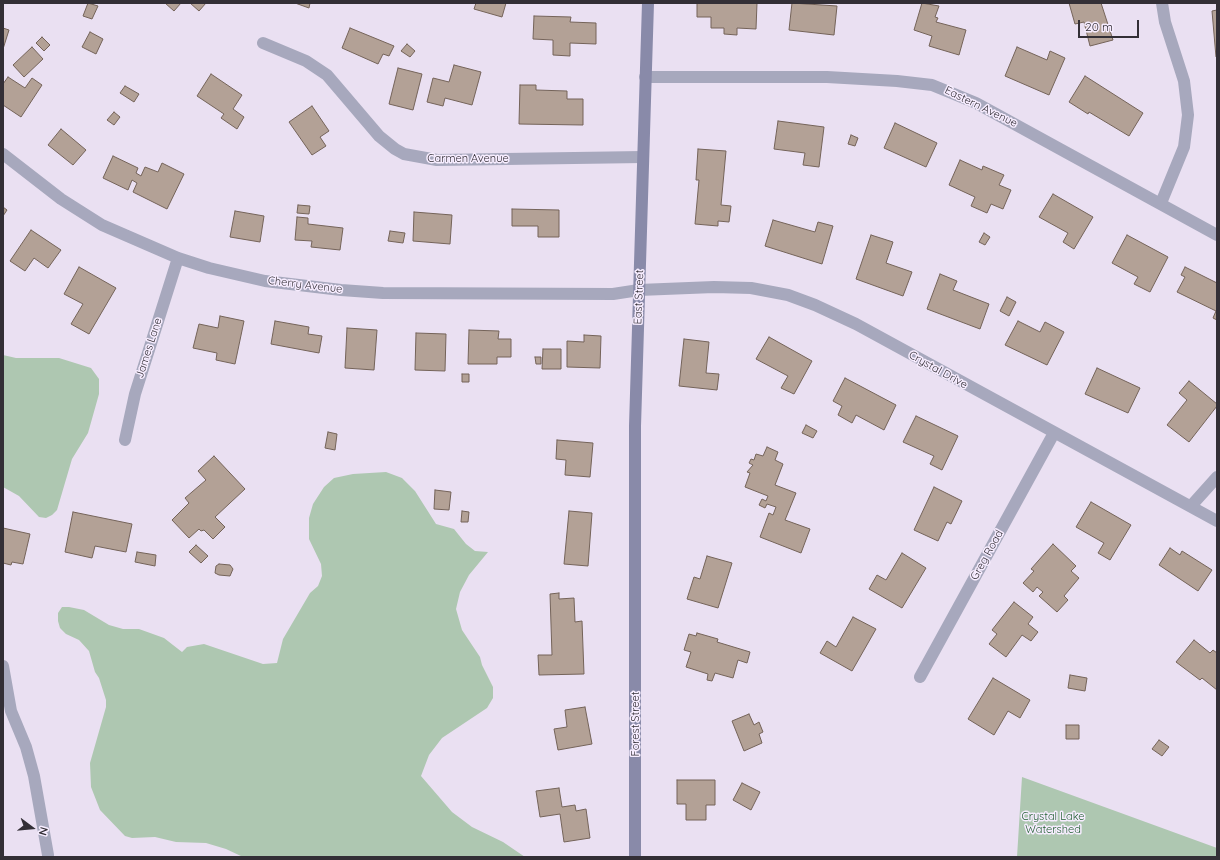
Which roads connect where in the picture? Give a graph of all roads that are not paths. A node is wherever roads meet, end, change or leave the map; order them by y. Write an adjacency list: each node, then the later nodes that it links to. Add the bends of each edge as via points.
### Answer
1 (648, 3): 4 (main road, East Street)
2 (1162, 3): 7 (street, via 1165,22 1184,81 1188,115 1184,147)
3 (263, 42): 6 (street, Carmen Avenue, via 306,61 327,75 379,136 404,154 437,160)
4 (645, 77): 6 (main road, East Street); 7 (street, Eastern Avenue, via 827,77 932,85 976,103)
5 (3, 154): 9 (street, Cherry Avenue, via 34,180 81,212 133,239)
6 (643, 157): 10 (main road, East Street)
7 (1161, 203): 8 (street, Eastern Avenue)
8 (1217, 235)
9 (178, 258): 10 (street, Cherry Avenue, via 265,281 341,290 528,295 613,294); 12 (street, James Lane, via 135,394)
10 (639, 290): 11 (street, Crystal Drive, via 750,288 798,298 856,324); 16 (main road, East Street, via 635,426)
11 (1054, 433): 14 (street, Crystal Drive); 18 (street, Greg Road)
12 (125, 440)
13 (1217, 477): 14 (street)
14 (1191, 506): 15 (street, Crystal Drive)
15 (1217, 521)
16 (635, 590): 20 (main road, Forest Street)
17 (3, 666): 19 (street, via 11,711 26,747 34,776)
18 (920, 677)
19 (48, 855)
20 (635, 857)

